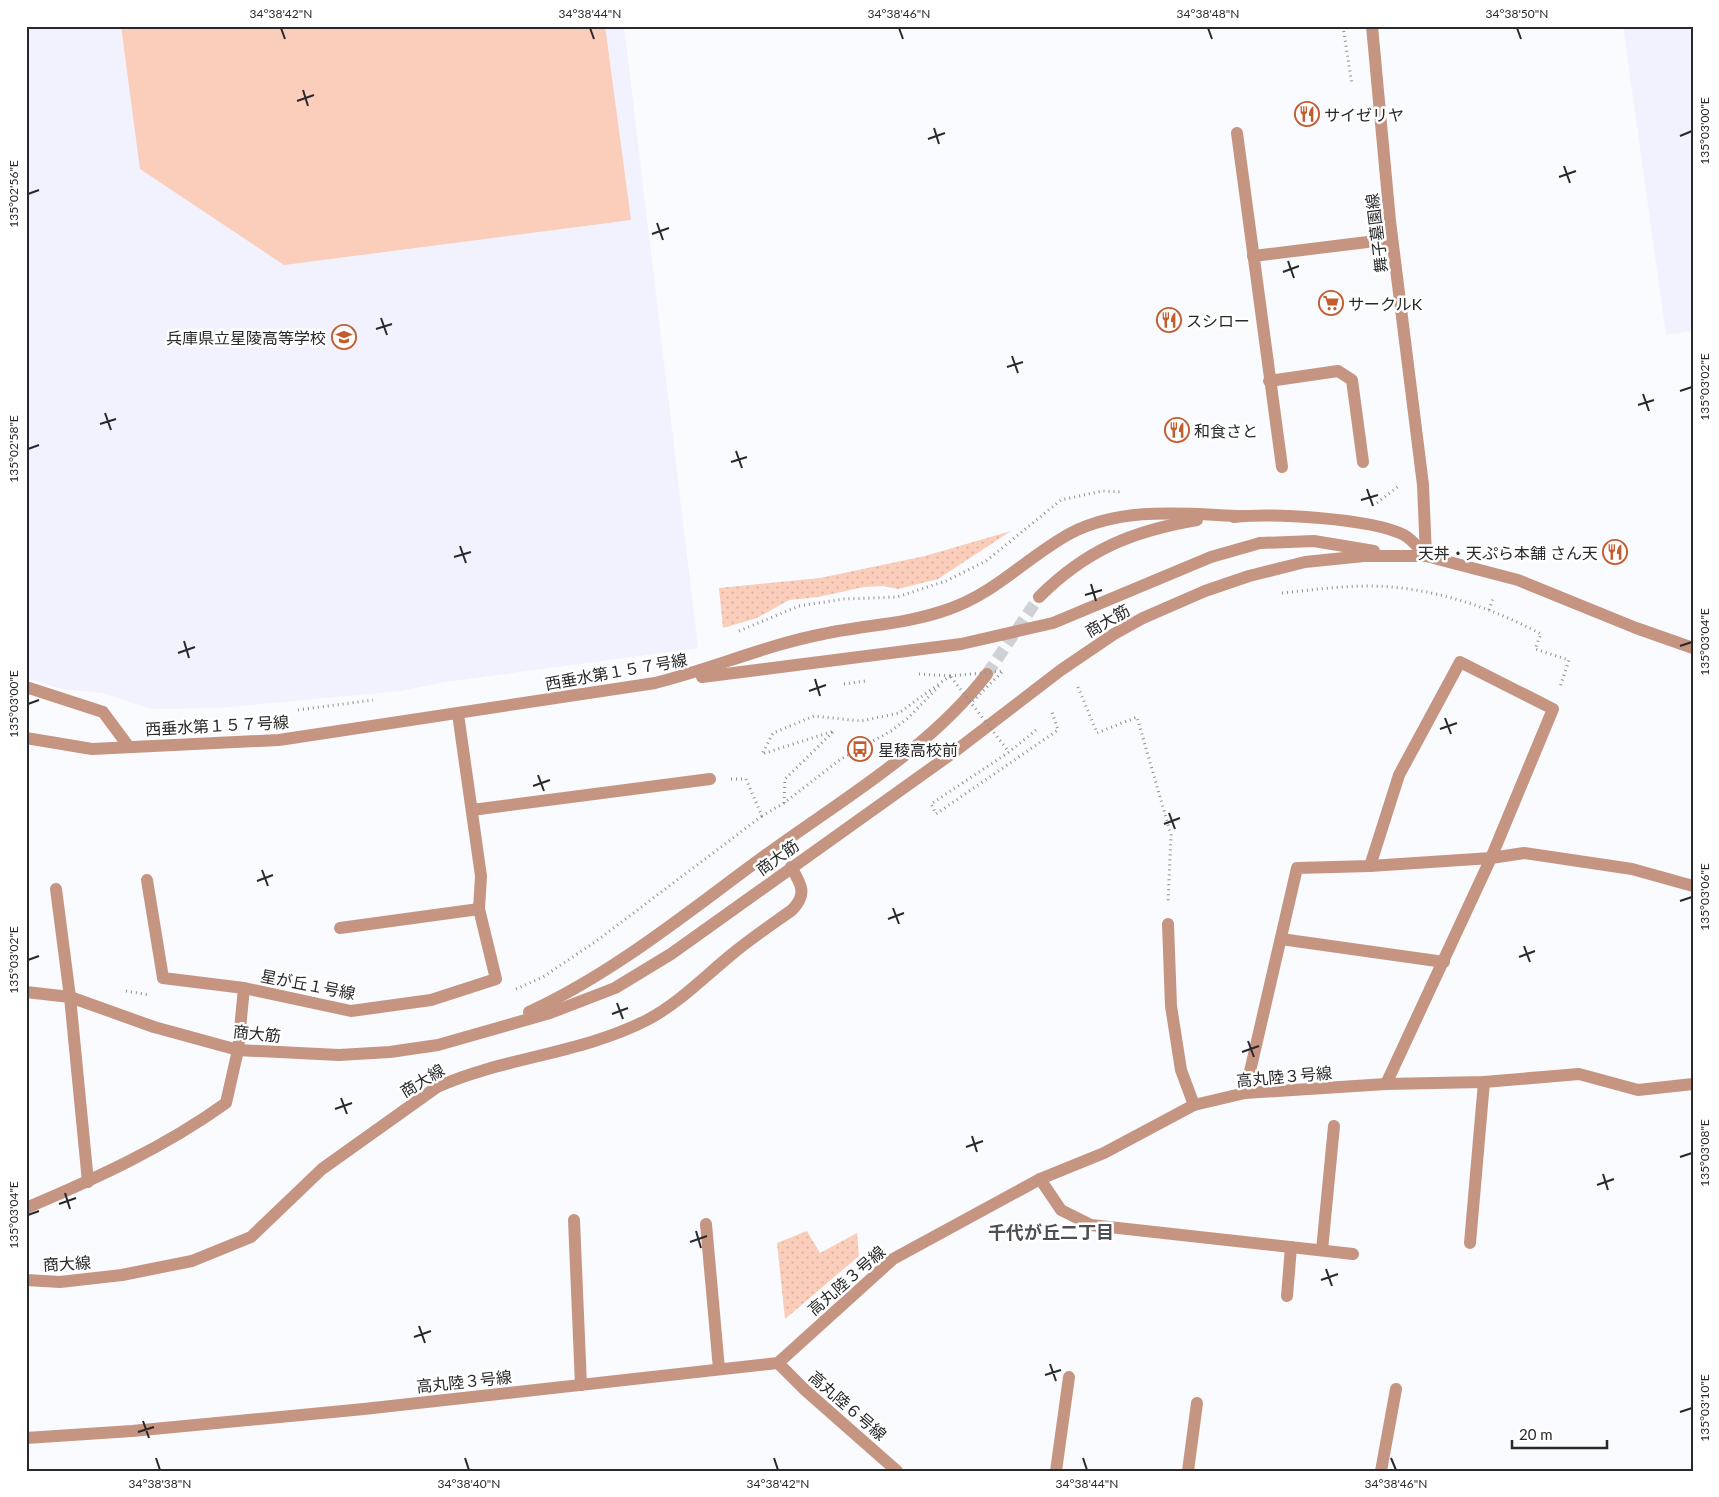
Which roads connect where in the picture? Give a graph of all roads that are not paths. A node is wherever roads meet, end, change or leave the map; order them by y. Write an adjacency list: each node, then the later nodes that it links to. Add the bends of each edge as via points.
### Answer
1 (1372, 26): 3 (street, 舞子墓園線)
2 (1237, 134): 4 (street)
3 (1392, 239): 4 (street); 10 (street, 舞子墓園線, via 1423,485)
4 (1253, 256): 5 (street)
5 (1269, 381): 6 (street, via 1338,371 1352,380); 7 (street)
6 (1363, 462)
7 (1282, 467)
8 (1242, 516): 10 (street, via 1340,520 1375,526 1404,535); 11 (street, via 1170,525 1111,544 1068,570); 14 (street, 西垂水第１５７号線, via 1152,514 1096,522 1047,548 973,600 949,610 894,623 822,634)
9 (1394, 555): 10 (street, 商大筋); 14 (street, bridge, via 1314,541 1260,543 1211,558 1054,623 961,644); 23 (street, 商大筋, via 1338,558 1277,568 1205,591 1143,618 1086,651 954,752)
10 (1426, 556): 12 (street, 商大筋, via 1518,580)
11 (1039, 597)
12 (1693, 648)
13 (987, 674): 35 (street, 商大筋, via 951,716 920,743 631,952 577,989)
14 (655, 683): 16 (street, 西垂水第１５７号線)
15 (26, 687): 18 (street, via 103,712)
16 (458, 714): 18 (street, 西垂水第１５７号線, via 279,740); 20 (street, 星が丘１号線)
17 (26, 738): 18 (street, 西垂水第１５７号線, via 92,749)
18 (129, 747)
19 (710, 779): 20 (street)
20 (472, 810): 27 (street, 星が丘１号線, via 481,876)
21 (1491, 858): 22 (street); 22 (street, via 1553,709 1460,662 1399,775); 25 (street, via 1524,852 1632,869); 31 (street)
22 (1370, 866): 30 (street, via 1297,868)
23 (791, 867): 35 (street, 商大筋, via 671,954 622,983 582,1002); 52 (street, 商大線, via 802,891 800,902 673,1004 646,1020 583,1045 458,1078 437,1087 322,1170 251,1237 192,1261 131,1273 60,1282)
24 (147, 880): 32 (street, via 163,978)
25 (1693, 886)
26 (56, 890): 34 (street)
27 (479, 909): 29 (street); 32 (street, 星が丘１号線, via 496,979 431,1000 351,1011)
28 (1168, 924): 41 (street, via 1171,1006 1181,1070)
29 (340, 928)
30 (1281, 939): 31 (street); 40 (street)
31 (1444, 962): 38 (street)
32 (244, 988): 36 (street, 星が丘１号線)
33 (26, 992): 34 (street, 商大筋)
34 (70, 997): 36 (street, 商大筋, via 154,1027); 44 (street)
35 (491, 1030): 36 (street, 商大筋, via 438,1045 390,1052 339,1055)
36 (238, 1050): 44 (street, 星が丘１号線, via 226,1103 194,1126)
37 (1484, 1082): 38 (street, 高丸陸３号線); 39 (street, 高丸陸３号線, via 1580,1074 1638,1090); 48 (street)
38 (1386, 1084): 40 (street, 高丸陸３号線)
39 (1693, 1084)
40 (1245, 1093): 41 (street, 高丸陸３号線)
41 (1194, 1104): 43 (street, 高丸陸３号線, via 1104,1153)
42 (1334, 1126): 50 (street)
43 (1040, 1179): 49 (street, via 1062,1210 1091,1225); 54 (street, 高丸陸３号線, via 893,1259)
44 (88, 1182): 45 (street, 星が丘１号線)
45 (26, 1208)
46 (574, 1220): 57 (street)
47 (706, 1224): 55 (street)
48 (1470, 1244)
49 (1291, 1247): 50 (street); 53 (street)
50 (1322, 1250): 51 (street)
51 (1353, 1254)
52 (26, 1280)
53 (1287, 1296)
54 (778, 1363): 55 (street, 高丸陸３号線); 61 (street, 高丸陸６号線)
55 (719, 1369): 57 (street, 高丸陸３号線)
56 (1069, 1377): 62 (street)
57 (581, 1385): 60 (street, 高丸陸３号線, via 219,1423)
58 (1396, 1390): 64 (street)
59 (1197, 1403): 63 (street)
60 (26, 1438)
61 (897, 1471)
62 (1056, 1471)
63 (1188, 1471)
64 (1381, 1471)

